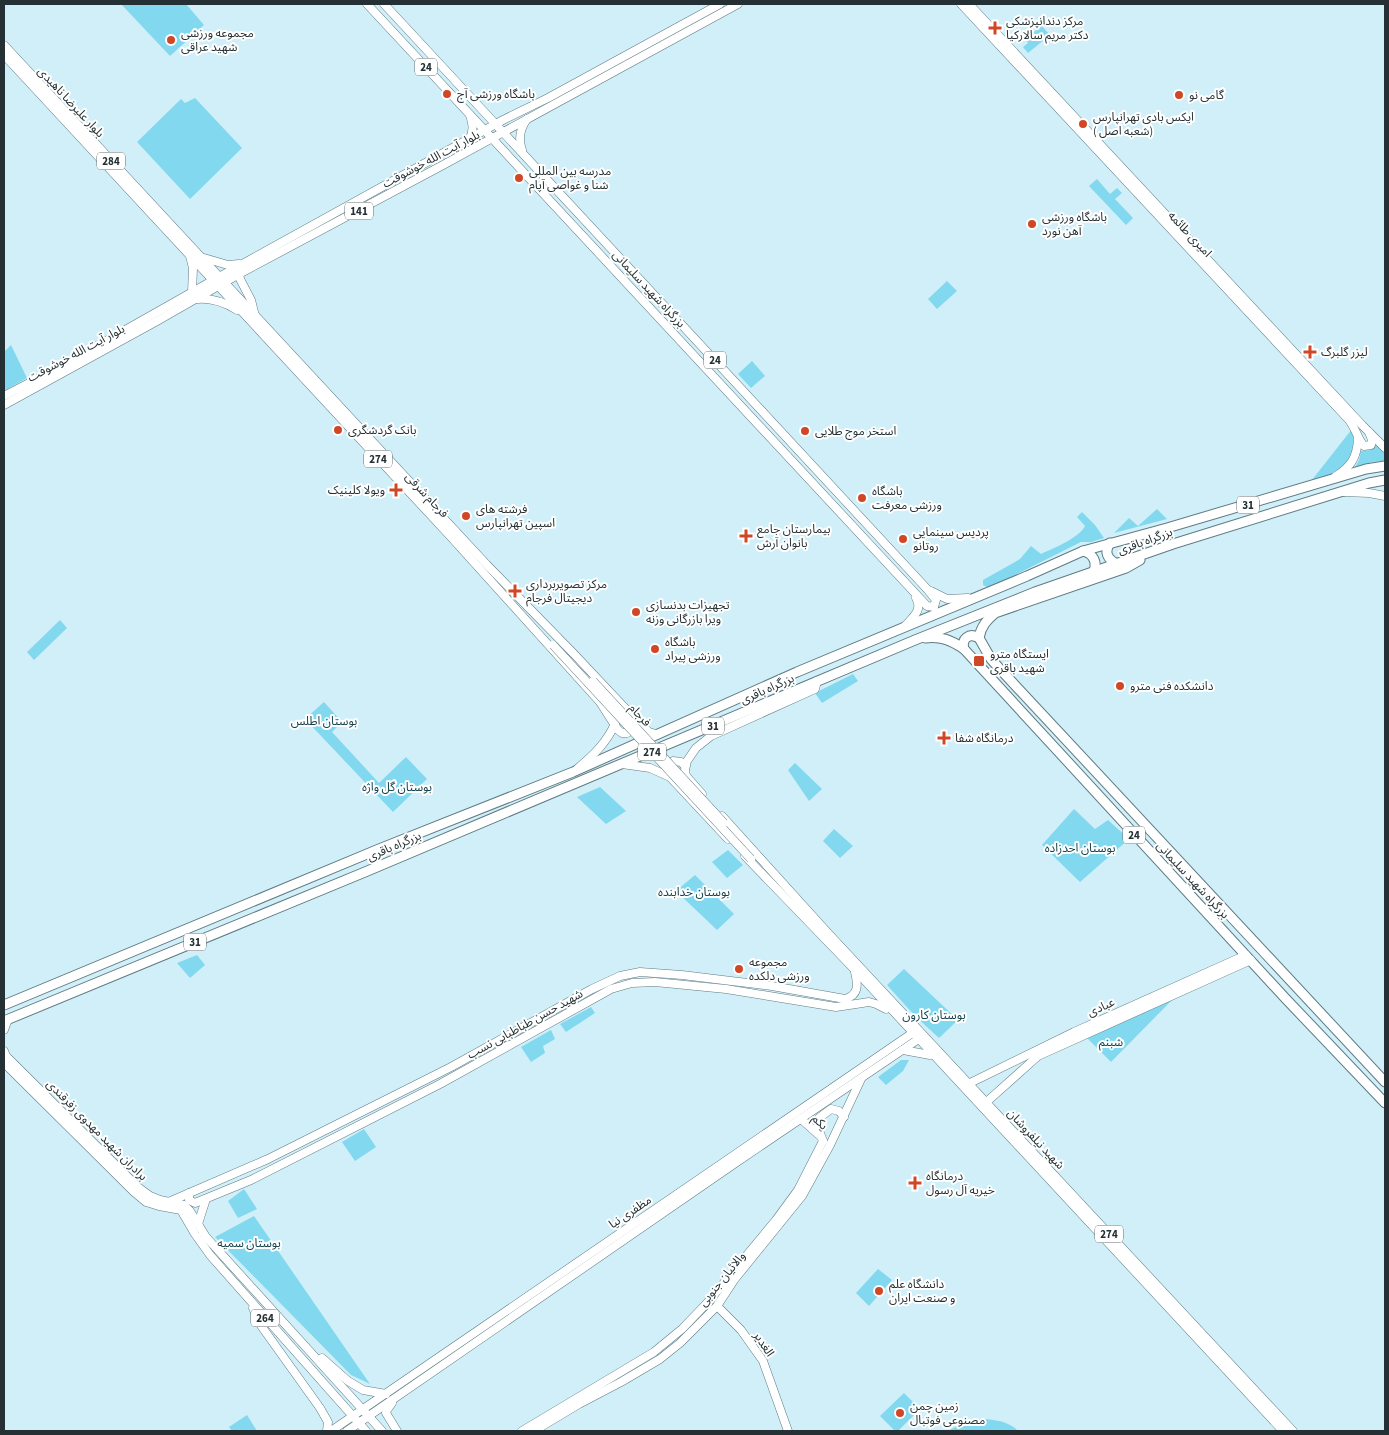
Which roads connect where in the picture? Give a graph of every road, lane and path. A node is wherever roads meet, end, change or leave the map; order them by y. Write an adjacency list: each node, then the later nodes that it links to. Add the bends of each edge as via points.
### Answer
1 (367, 4): 9 (main road, بزرگراه شهید سلیمانی / 24)
2 (384, 4): 11 (main road, بزرگراه شهید سلیمانی / 24)
3 (720, 4): 11 (main road, بلوار آیت الله خوشوقت / 141)
4 (738, 4): 10 (main road, بلوار آیت الله خوشوقت / 141)
5 (961, 4): 17 (main road, امیری طائمه)
6 (969, 4): 17 (main road, امیری طائمه)
7 (4, 45): 19 (main road, بلوار علیرضا ناهیدی / 284)
8 (4, 55): 18 (main road, بلوار علیرضا ناهیدی / 284)
9 (469, 113): 12 (main road, بزرگراه شهید سلیمانی / 24); 15 (main road, via 473,125)
10 (528, 118): 13 (main road, بلوار آیت الله خوشوقت / 141); 16 (main road, via 519,137)
11 (496, 125): 12 (main road, بلوار آیت الله خوشوقت / 141); 13 (main road, بزرگراه شهید سلیمانی / 24)
12 (486, 131): 14 (main road, بزرگراه شهید سلیمانی / 24); 15 (main road, بلوار آیت الله خوشوقت / 141)
13 (503, 132): 14 (main road, بلوار آیت الله خوشوقت / 141); 16 (main road, بزرگراه شهید سلیمانی / 24)
14 (492, 138): 21 (main road, بلوار آیت الله خوشوقت / 141); 43 (main road, بزرگراه شهید سلیمانی / 24)
15 (469, 140): 20 (main road, بلوار آیت الله خوشوقت / 141)
16 (524, 154): 42 (main road, بزرگراه شهید سلیمانی / 24)
17 (1108, 157): 28 (main road, امیری طائمه); 29 (main road, امیری طائمه, via 1349,420)
18 (189, 255): 22 (main road, بلوار علیرضا ناهیدی / 284); 23 (main road)
19 (200, 257): 20 (main road, via 228,266); 22 (main road, بلوار علیرضا ناهیدی / 284)
20 (243, 264): 22 (main road, بلوار آیت الله خوشوقت / 141)
21 (239, 274): 22 (main road, بلوار آیت الله خوشوقت / 141); 25 (main road)
22 (219, 282): 23 (main road, بلوار آیت الله خوشوقت / 141); 24 (main road, فرجام شرقی / 274); 25 (main road, فرجام شرقی / 274)
23 (194, 296): 24 (main road, via 210,298); 26 (main road, بلوار آیت الله خوشوقت / 141); 27 (main road, بلوار آیت الله خوشوقت / 141)
24 (245, 315): 36 (main road, فرجام شرقی / 274)
25 (255, 316): 36 (main road, فرجام شرقی / 274)
26 (4, 396)
27 (4, 405)
28 (1369, 432): 29 (main road, via 1372,440 1367,447 1362,445); 30 (main road, امیری طائمه)
29 (1358, 434): 33 (main road, via 1353,461 1346,470)
30 (1385, 448)
31 (1385, 466): 33 (highway, بزرگراه باقری / 31)
32 (1385, 480): 34 (highway, بزرگراه باقری / 31)
33 (1324, 482): 37 (highway, بزرگراه باقری / 31)
34 (1342, 492): 35 (main road); 38 (highway, بزرگراه باقری / 31)
35 (1385, 496)
36 (453, 534): 45 (main road, فرجام شرقی / 274); 47 (main road, فرجام شرقی / 274)
37 (1110, 543): 39 (highway, بزرگراه باقری / 31); 40 (highway, via 1106,553)
38 (1164, 547): 40 (highway, بزرگراه باقری / 31); 48 (highway, via 1126,568 995,613 981,629)
39 (1083, 551): 41 (highway, via 1094,559); 44 (highway, بزرگراه باقری / 31)
40 (1116, 564): 41 (highway, بزرگراه باقری / 31)
41 (1093, 572): 49 (highway, بزرگراه باقری / 31)
42 (927, 589): 43 (main road, بزرگراه شهید سلیمانی, via 936,600 934,607 927,606); 44 (main road, 24, via 947,599)
43 (913, 592): 46 (main road, via 919,608)
44 (976, 597): 46 (highway, 31)
45 (544, 624): 50 (main road, فرجام / 274); 57 (main road)
46 (904, 627): 52 (highway, بزرگراه باقری / 31)
47 (536, 632): 50 (main road, فرجام / 274); 58 (main road, via 600,702)
48 (979, 638): 51 (highway, via 973,635 966,637); 73 (highway, بزرگراه شهید سلیمانی / 24, via 999,668)
49 (915, 640): 51 (highway, 24, via 944,638); 54 (highway, بزرگراه باقری / 31)
50 (555, 643): 66 (main road, فرجام / 274, bridge)
51 (964, 649): 71 (highway, بزرگراه شهید سلیمانی / 24)
52 (797, 672): 53 (highway, بزرگراه باقری / 31); 55 (highway, via 796,681)
53 (776, 681): 56 (highway, via 783,688); 59 (highway, بزرگراه باقری / 31)
54 (817, 681): 55 (highway, بزرگراه باقری / 31); 61 (main road, via 815,689 711,736 693,752)
55 (804, 687): 56 (highway, بزرگراه باقری / 31)
56 (782, 697): 60 (highway, بزرگراه باقری / 31)
57 (632, 716): 58 (main road, via 636,725 631,732 622,733); 59 (main road, via 644,729)
58 (615, 724): 62 (main road, via 596,753)
59 (656, 734): 62 (highway, بزرگراه باقری / 31)
60 (622, 764): 63 (main road, via 650,768); 68 (highway, بزرگراه باقری / 31)
61 (685, 766): 63 (main road, via 681,762 670,762 666,769); 67 (main road, شهید نیلفروشان, via 686,776)
62 (573, 772): 64 (highway, بزرگراه باقری / 31)
63 (670, 777): 69 (main road)
64 (380, 849): 65 (highway, بزرگراه باقری / 31); 68 (highway, via 379,857)
65 (360, 858): 70 (highway, via 366,863); 77 (highway, بزرگراه باقری / 31)
66 (753, 858): 67 (main road, فرجام / 274); 69 (main road, فرجام / 274)
67 (764, 862): 83 (main road, شهید نیلفروشان / 274)
68 (386, 863): 70 (highway, بزرگراه باقری / 31)
69 (756, 868): 72 (main road, شهید نیلفروشان / 274)
70 (365, 872): 79 (highway, بزرگراه باقری / 31)
71 (1248, 958): 75 (highway, بزرگراه شهید سلیمانی / 24); 92 (main road, عبادی, via 1074,1032); 95 (main road, عبادی, via 1038,1056)
72 (854, 970): 74 (main road, شهید حسن طباطبایی نسب, via 857,988 849,997 838,999); 81 (main road, شهید نیلفروشان / 274)
73 (1299, 990): 75 (highway, via 1296,997); 78 (highway, بزرگراه شهید سلیمانی / 24)
74 (803, 992): 76 (main road, via 806,995); 100 (main road, شهید حسن طباطبایی نسب, via 682,975 640,972 620,976 451,1067 270,1158)
75 (1286, 999): 80 (highway, بزرگراه شهید سلیمانی / 24)
76 (804, 1002): 81 (main road, شهید حسن طباطبایی نسب, via 836,1007 869,1002 883,1007); 102 (main road, شهید حسن طباطبایی نسب, via 726,989 632,982 611,989 440,1084 251,1180)
77 (4, 1005)
78 (1316, 1008): 80 (highway, via 1309,1010); 91 (highway, بزرگراه شهید سلیمانی / 24)
79 (6, 1020): 82 (main road)
80 (1305, 1020): 94 (highway, بزرگراه شهید سلیمانی)
81 (900, 1021): 83 (main road, شهید نیلفروشان / 274)
82 (4, 1030)
83 (915, 1031): 84 (main road, شهید نیلفروشان / 274); 88 (main road, مظفری نیا)
84 (921, 1038): 85 (main road, مظفری نیا); 87 (main road, شهید نیلفروشان / 274); 92 (main road, شهید نیلفروشان / 274)
85 (903, 1050): 87 (main road); 88 (main road, مظفری نیا)
86 (4, 1051): 103 (main road, برادران شهید مهدوی زفرقندی / 264, via 139,1188 150,1196)
87 (932, 1055): 95 (main road, شهید نیلفروشان / 274)
88 (880, 1060): 90 (main road, مظفری نیا); 105 (main road, مظفری نیا)
89 (4, 1063): 107 (main road, برادران شهید مهدوی زفرقندی / 264, via 146,1202 184,1212 200,1241)
90 (862, 1077): 93 (main road, والائیان جنوبی); 98 (main road, مظفری نیا)
91 (1385, 1082)
92 (968, 1084): 95 (main road, شهید نیلفروشان / 274)
93 (851, 1101): 96 (main road); 97 (main road, والائیان جنوبی)
94 (1385, 1103)
95 (984, 1105): 130 (main road, شهید نیلفروشان / 274); 131 (main road, شهید نیلفروشان / 274)
96 (831, 1110): 97 (main road, via 839,1110); 99 (main road, via 819,1118 818,1128)
97 (844, 1117): 101 (main road, والائیان جنوبی)
98 (801, 1119): 99 (main road, یکم); 106 (main road, مظفری نیا)
99 (824, 1141): 101 (main road, والائیان جنوبی)
100 (189, 1193): 102 (main road, via 188,1199 192,1203); 103 (main road, شهید حسن طباطبایی نسب)
101 (800, 1193): 108 (main road, والائیان جنوبی); 109 (main road, والائیان جنوبی)
102 (206, 1199): 104 (main road)
103 (171, 1202): 104 (main road, برادران شهید مهدوی زفرقندی / 264, via 188,1208)
104 (198, 1224): 110 (main road, برادران شهید مهدوی زفرقندی / 264)
105 (600, 1246): 106 (main road); 115 (main road, مظفری نیا)
106 (605, 1254): 116 (main road, مظفری نیا)
107 (250, 1302): 114 (main road, برادران شهید مهدوی زفرقندی / 264); 123 (main road, via 262,1327 320,1408 328,1422)
108 (708, 1302): 109 (main road, الغدیر); 111 (main road, والائیان جنوبی, via 654,1352)
109 (715, 1308): 112 (main road, والائیان جنوبی, via 660,1359); 129 (main road, الغدیر, via 741,1330 763,1361)
110 (285, 1324): 113 (main road, برادران شهید مهدوی زفرقندی / 264); 115 (main road, via 348,1381 363,1390)
111 (616, 1375): 112 (main road); 117 (main road, والائیان جنوبی)
112 (621, 1382): 117 (main road, والائیان جنوبی)
113 (341, 1385): 114 (main road, via 343,1396); 118 (main road, برادران شهید مهدوی زفرقندی / 264)
114 (331, 1390): 119 (main road, برادران شهید مهدوی زفرقندی / 264)
115 (386, 1394): 118 (main road, مظفری نیا)
116 (394, 1399): 120 (main road, مظفری نیا); 128 (main road, via 386,1413)
117 (577, 1401): 122 (main road, والائیان جنوبی)
118 (361, 1410): 119 (main road, مظفری نیا); 120 (main road, 264)
119 (352, 1417): 121 (main road, 264); 124 (main road)
120 (368, 1417): 121 (main road, مظفری نیا); 127 (main road)
121 (358, 1424): 125 (main road); 126 (main road)
122 (529, 1430)
123 (327, 1431)
124 (331, 1431)
125 (347, 1431)
126 (366, 1431)
127 (382, 1431)
128 (397, 1431)
129 (788, 1431)
130 (1283, 1431)
131 (1293, 1431)

